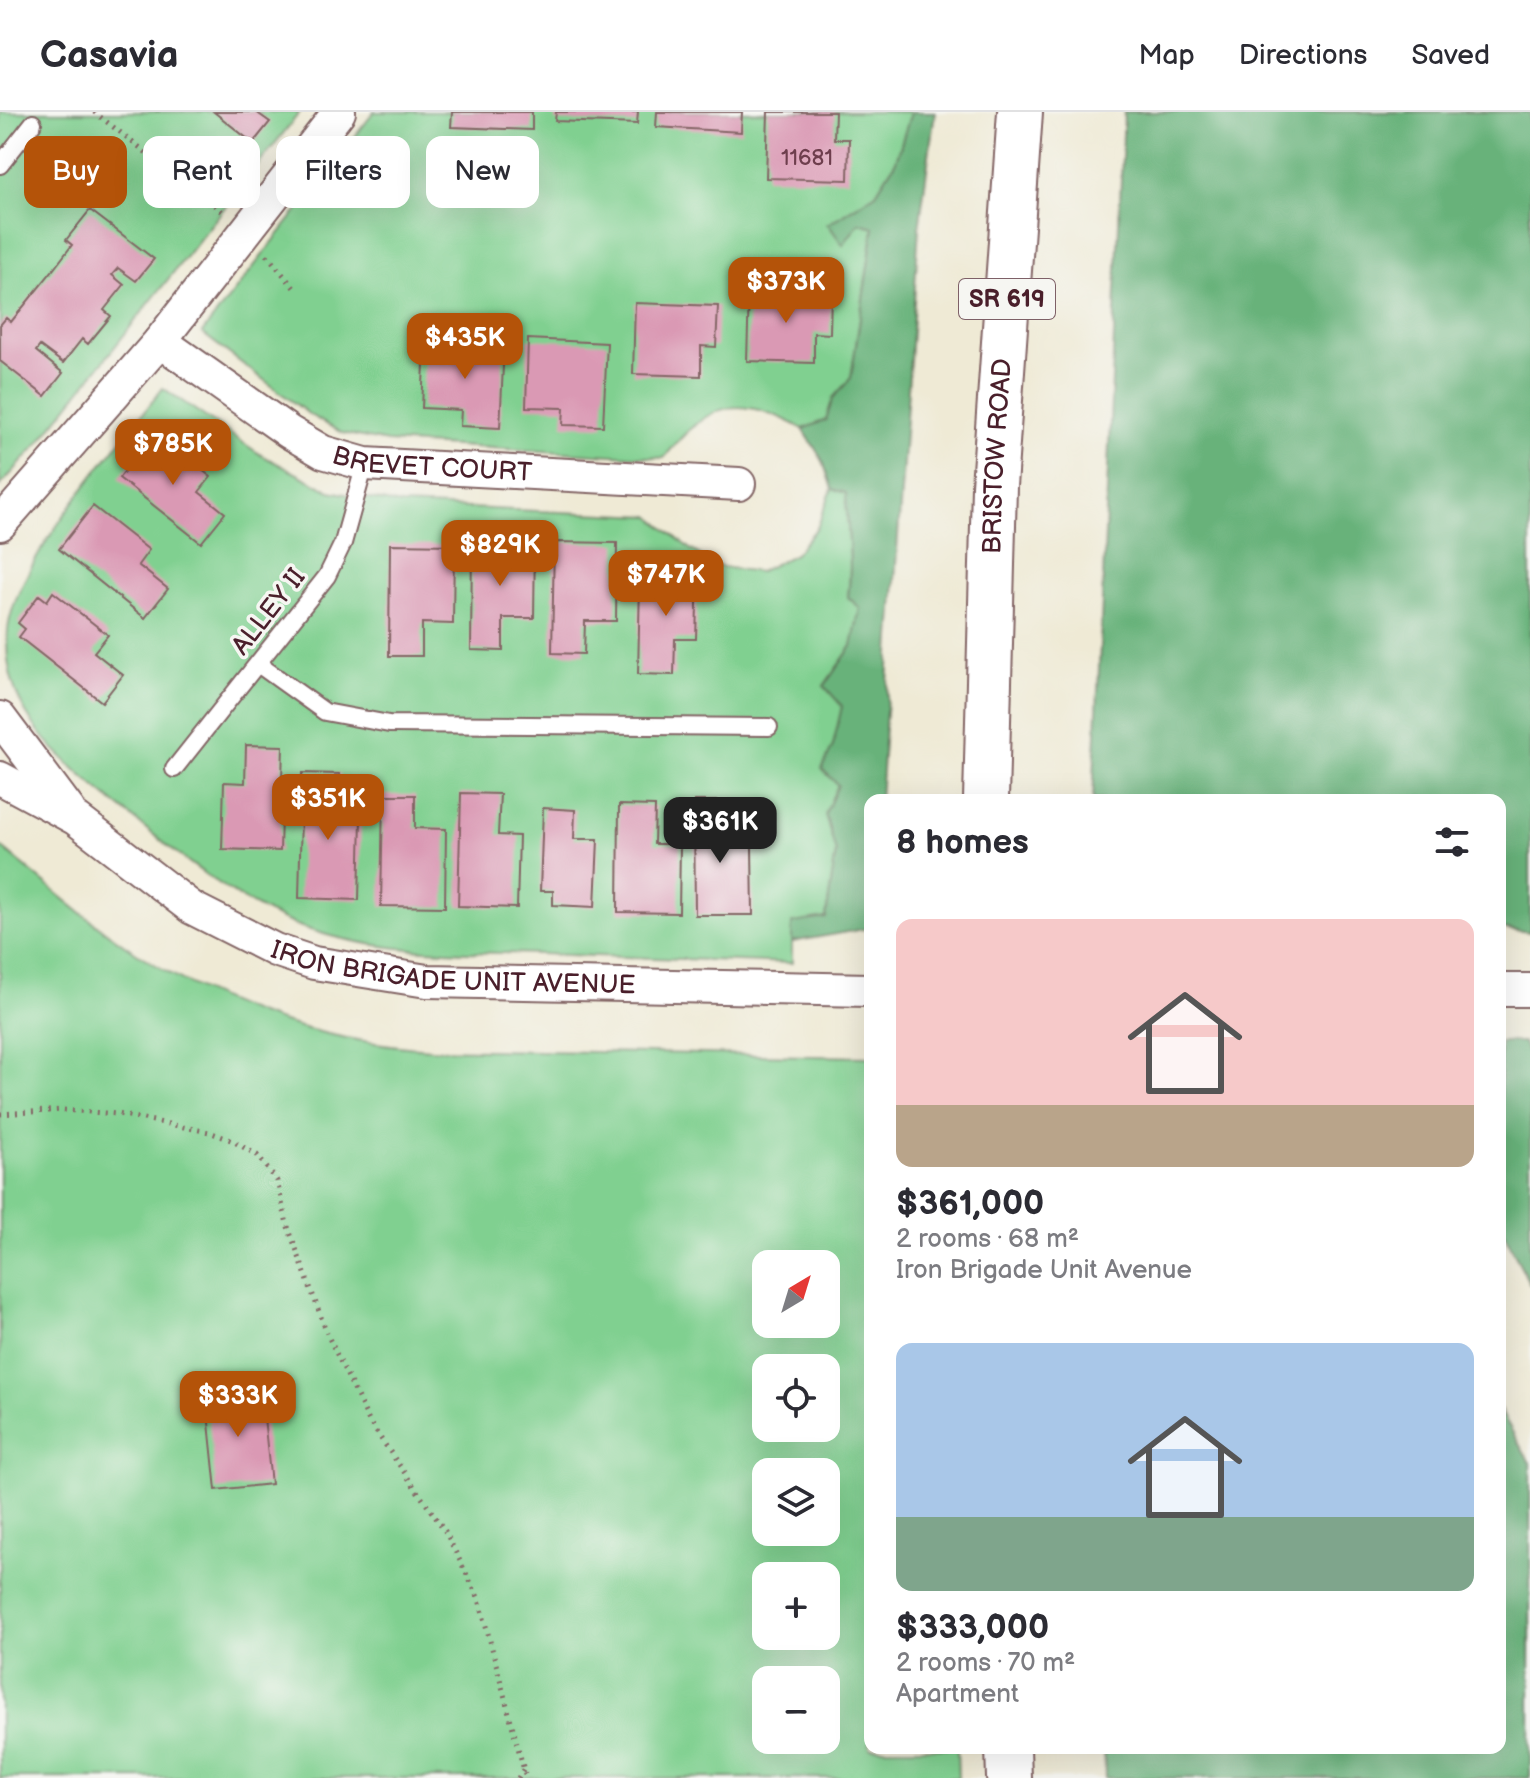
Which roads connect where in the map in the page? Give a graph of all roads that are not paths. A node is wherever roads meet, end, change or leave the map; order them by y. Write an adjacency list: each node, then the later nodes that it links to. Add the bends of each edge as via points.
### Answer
1 (339, 112): 5 (street)
2 (1020, 112): 14 (main road, BRISTOW ROAD / SR 619, via 994,486)
3 (33, 123): 4 (lane)
4 (0, 165)
5 (160, 341): 6 (street, BREVET COURT, via 289,432 323,452); 8 (street)
6 (365, 464): 7 (street, BREVET COURT); 9 (lane, ALLEY II, via 343,543 327,576)
7 (739, 484)
8 (2, 527)
9 (258, 664): 11 (lane, via 325,712 389,724); 12 (lane, ALLEY II)
10 (0, 718): 15 (street, IRON BRIGADE UNIT AVENUE)
11 (769, 727)
12 (174, 769)
13 (0, 778): 15 (street, IRON BRIGADE UNIT AVENUE)
14 (986, 794)
15 (76, 819): 16 (street, IRON BRIGADE UNIT AVENUE, via 192,908 275,950 353,972 427,981)
16 (864, 990)
17 (1506, 990): 18 (street)
18 (1530, 990)
19 (1008, 1754): 20 (main road)
20 (1009, 1778)

